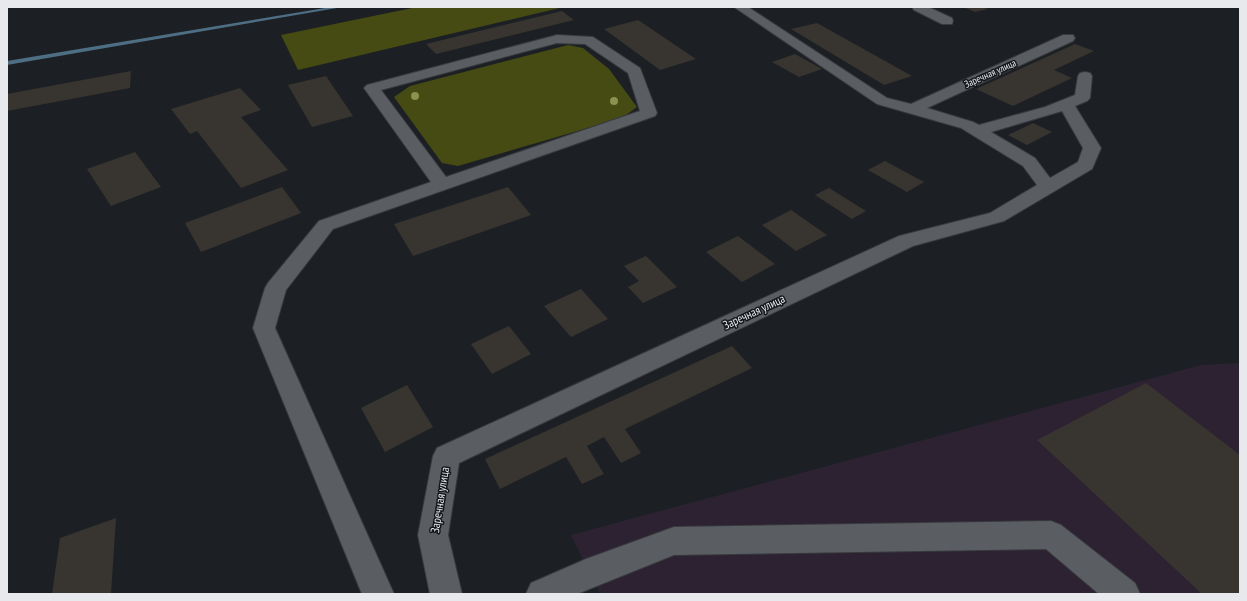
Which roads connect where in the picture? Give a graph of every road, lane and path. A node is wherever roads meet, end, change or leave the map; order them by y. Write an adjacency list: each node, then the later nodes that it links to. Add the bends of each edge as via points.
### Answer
1 (740, 7): 7 (street, via 882,101)
2 (918, 7): 3 (street)
3 (947, 21)
4 (1068, 38): 7 (street, Заречная улица)
5 (1085, 76): 6 (street, via 1082,98)
6 (1066, 104): 8 (street); 10 (street, via 1092,148 1086,165)
7 (912, 109): 8 (street)
8 (977, 130): 10 (street, via 1029,162)
9 (442, 185): 9 (street, via 372,88 557,39 588,40 635,70 649,113); 11 (street, via 326,225 276,288 264,328)
10 (1047, 187): 12 (street, Заречная улица, via 997,217 906,241 447,456 433,535)
11 (378, 594)
12 (446, 594)
13 (542, 594): 14 (street, via 586,574 674,541 1051,535)
14 (1124, 594)

